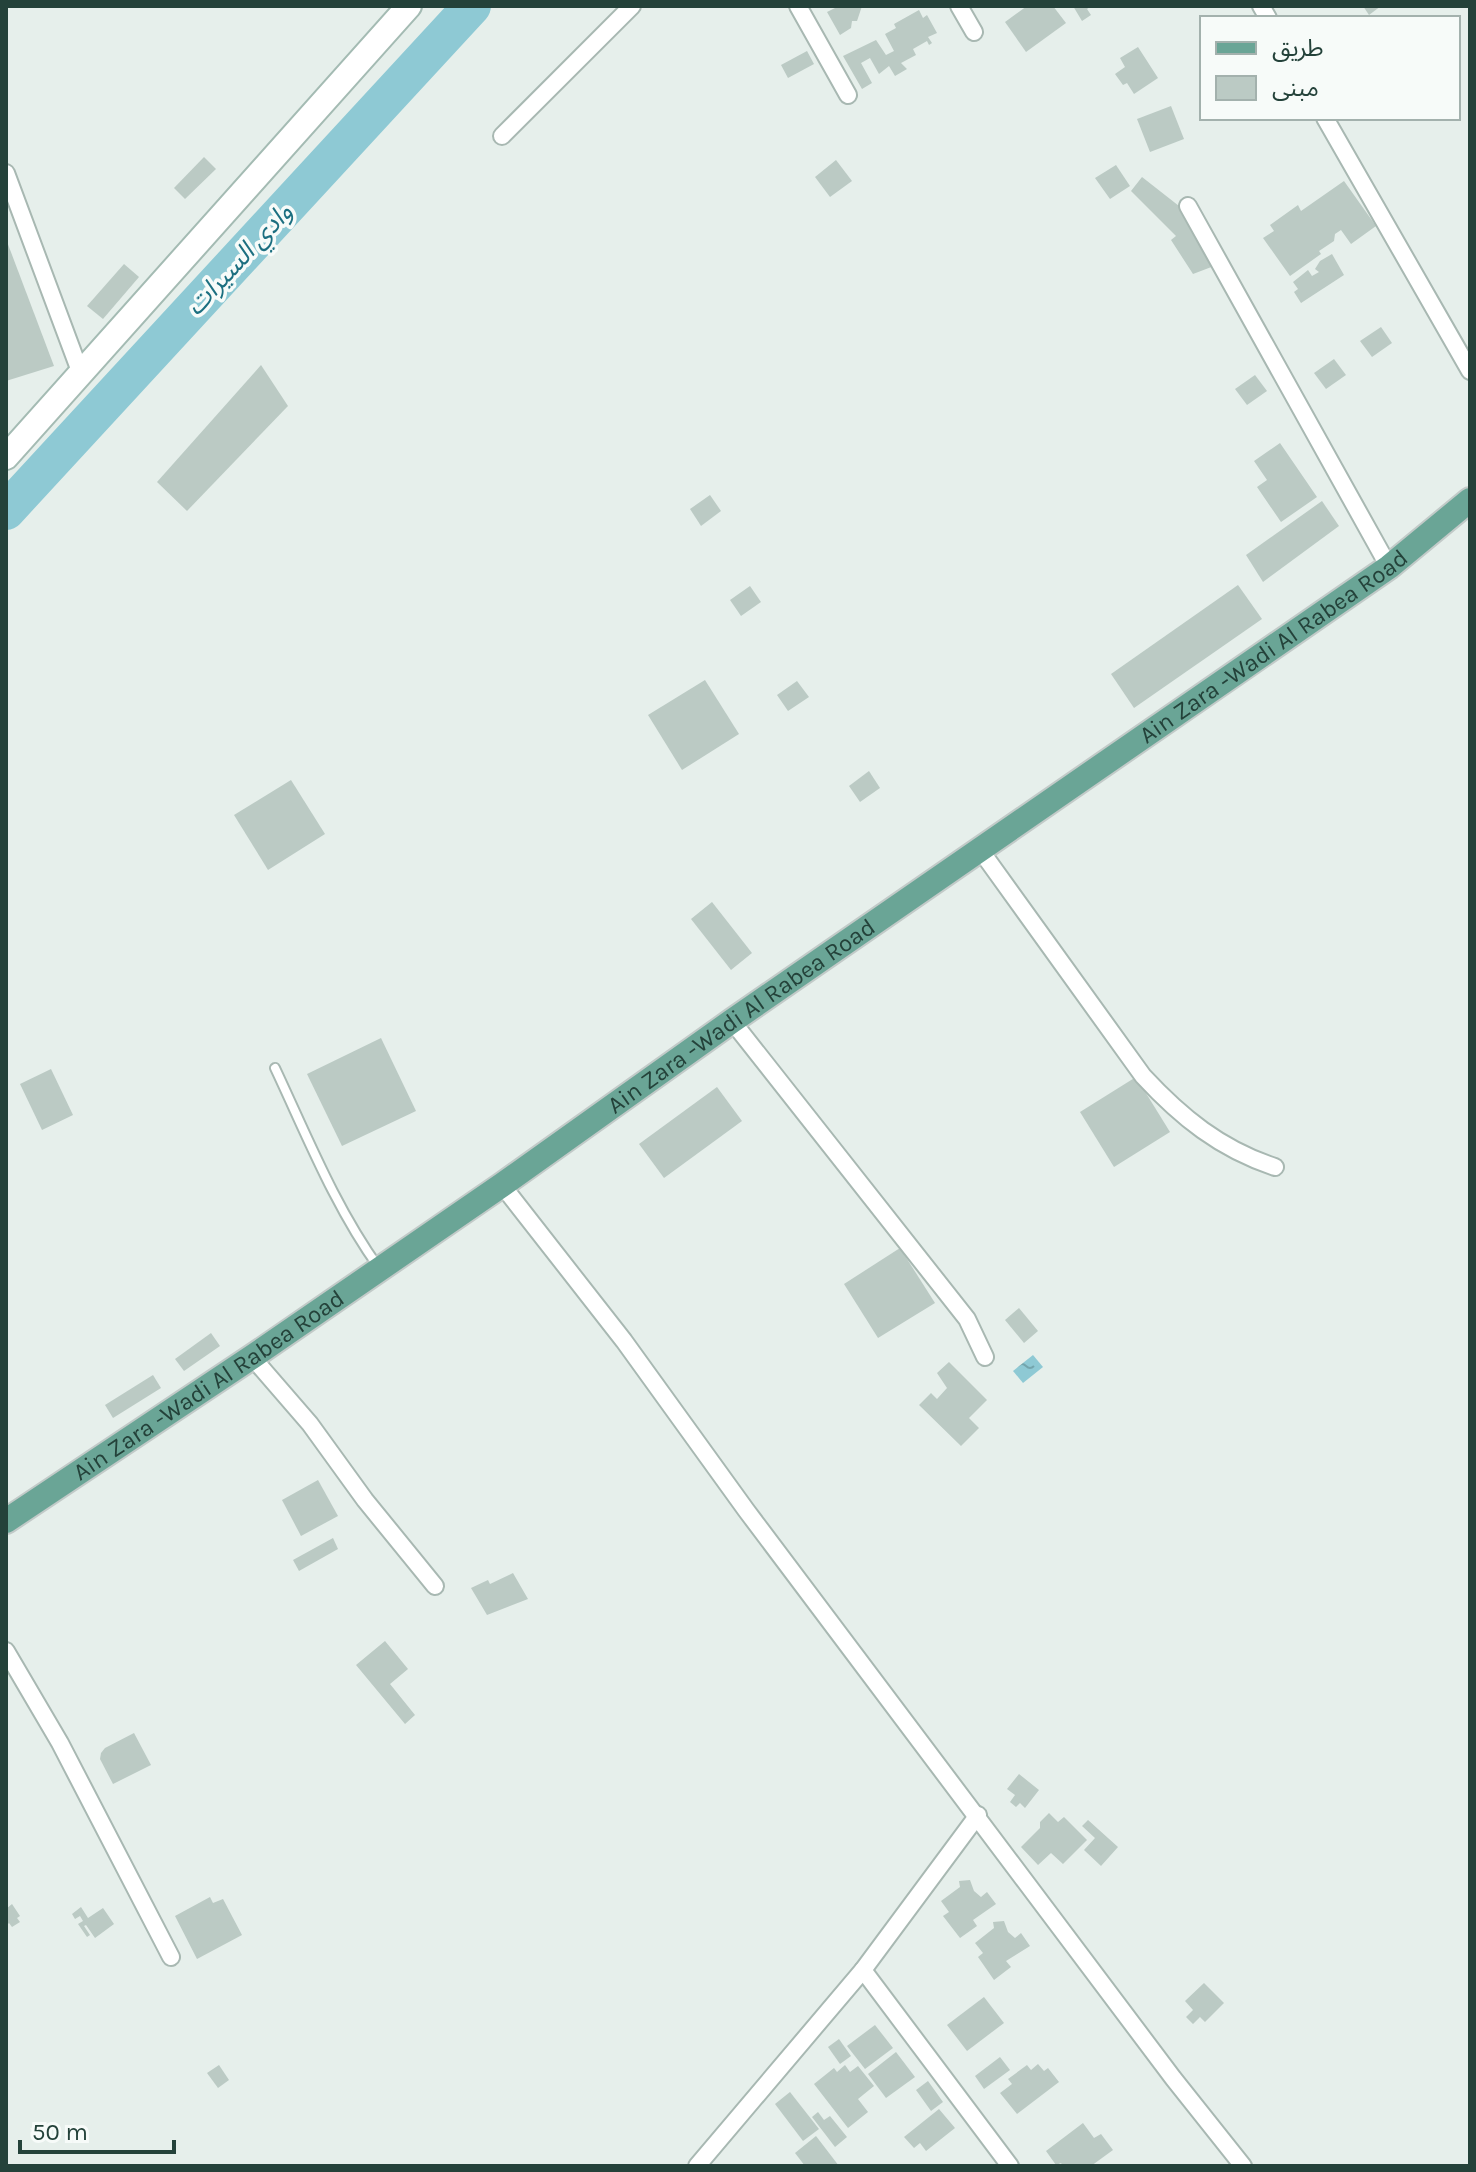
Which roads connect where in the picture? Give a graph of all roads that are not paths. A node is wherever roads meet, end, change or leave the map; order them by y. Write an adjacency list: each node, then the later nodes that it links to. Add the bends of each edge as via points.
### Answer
1 (409, 6): 12 (main road)
2 (632, 6): 8 (street)
3 (798, 6): 6 (street)
4 (959, 6): 5 (street)
5 (974, 32)
6 (848, 95)
7 (1326, 120): 11 (street)
8 (502, 136)
9 (6, 173): 12 (street)
10 (1188, 206): 15 (street)
11 (1470, 371)
12 (81, 374): 13 (main road)
13 (6, 457)
14 (1470, 500): 15 (main road, Ain Zara -Wadi Al Rabea Road)
15 (1389, 567): 16 (main road, Ain Zara -Wadi Al Rabea Road)
16 (981, 851): 17 (main road, Ain Zara -Wadi Al Rabea Road); 19 (street, via 1143,1076 1205,1133)
17 (732, 1021): 20 (main road, Ain Zara -Wadi Al Rabea Road); 23 (street, via 967,1319)
18 (275, 1068): 21 (lane, via 335,1198)
19 (1275, 1167)
20 (502, 1185): 21 (main road, Ain Zara -Wadi Al Rabea Road); 27 (street)
21 (380, 1269): 22 (main road, Ain Zara -Wadi Al Rabea Road)
22 (252, 1357): 24 (main road, Ain Zara -Wadi Al Rabea Road); 25 (street)
23 (985, 1357)
24 (6, 1521)
25 (435, 1586)
26 (6, 1651): 28 (street)
27 (978, 1815): 29 (street); 32 (street)
28 (171, 1957)
29 (863, 1970): 30 (street); 31 (street)
30 (697, 2166)
31 (1010, 2166)
32 (1243, 2166)

